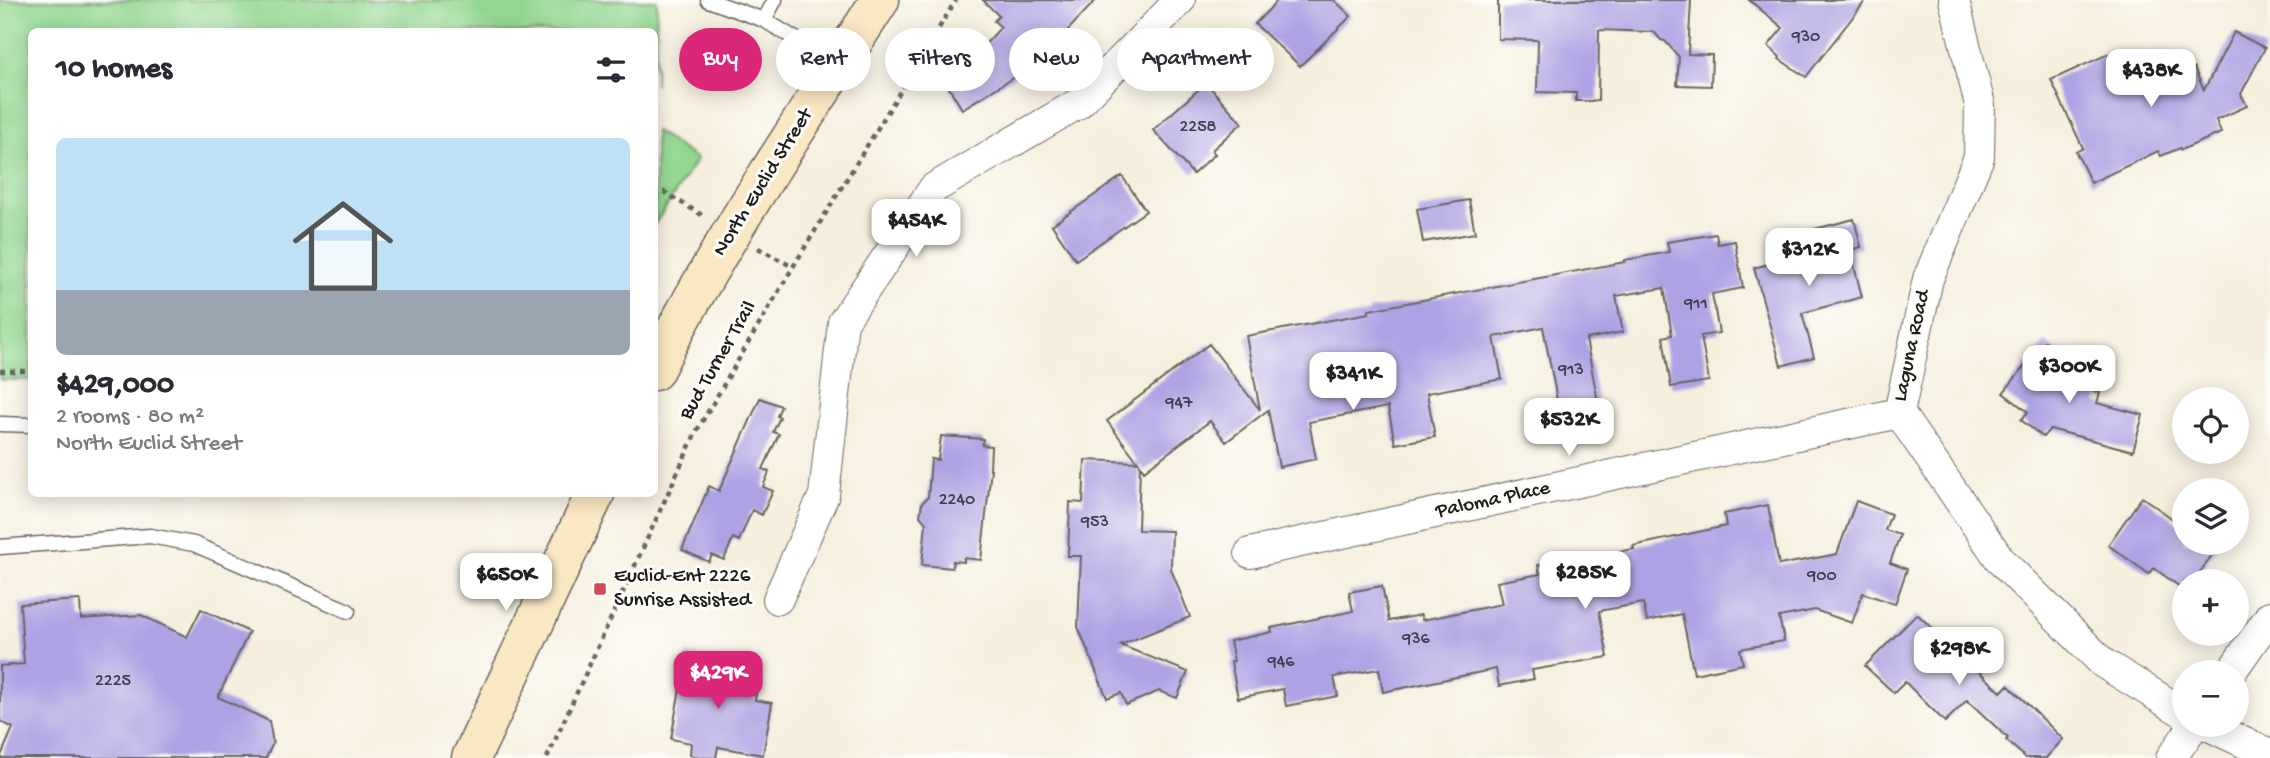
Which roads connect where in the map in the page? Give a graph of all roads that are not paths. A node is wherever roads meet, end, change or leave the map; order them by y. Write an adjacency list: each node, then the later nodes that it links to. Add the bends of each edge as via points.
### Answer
1 (708, 0): 6 (lane)
2 (775, 0): 6 (lane)
3 (880, 0): 8 (main road, North Euclid Street)
4 (1180, 0): 17 (street, via 1079,103 934,188 843,322 824,495)
5 (1954, 0): 11 (street, Laguna Road, via 1980,105 1979,157 1928,279)
6 (764, 20): 7 (lane)
7 (777, 28)
8 (862, 28)
9 (822, 91): 10 (main road, North Euclid Street, via 732,232)
10 (658, 363)
11 (1899, 413): 16 (street, Paloma Place); 21 (street, Laguna Road, via 2001,561 2103,663)
12 (0, 425): 13 (lane)
13 (28, 425)
14 (594, 497): 25 (main road)
15 (0, 547): 18 (lane, via 150,536 194,544)
16 (1250, 553)
17 (778, 599)
18 (348, 611)
19 (2270, 615): 20 (street)
20 (2239, 660)
21 (2172, 706)
22 (2186, 737): 26 (street)
23 (2232, 737): 24 (street)
24 (2270, 755)
25 (471, 758)
26 (2171, 758)

